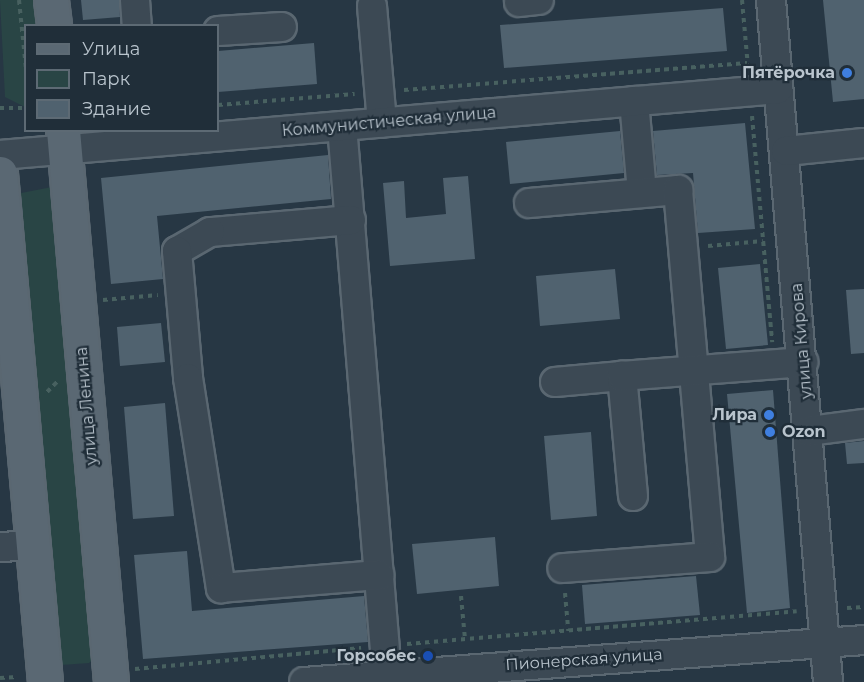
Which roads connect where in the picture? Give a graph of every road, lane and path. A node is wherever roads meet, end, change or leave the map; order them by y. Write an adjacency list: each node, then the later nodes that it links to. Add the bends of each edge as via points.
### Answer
1 (19, 0): 11 (path)
2 (51, 0): 7 (main road)
3 (135, 0): 8 (street)
4 (742, 0): 12 (path)
5 (771, 0): 13 (street, улица Кирова)
6 (372, 6): 14 (street)
7 (54, 24)
8 (137, 24)
9 (282, 27): 10 (street)
10 (219, 32)
11 (24, 49)
12 (747, 63): 13 (path); 14 (path)
13 (765, 90): 15 (street, Коммунистическая улица); 23 (street, улица Кирова); 29 (path)
14 (380, 92): 16 (path); 19 (street)
15 (634, 101): 19 (street, Коммунистическая улица); 26 (street)
16 (219, 105)
17 (0, 108): 18 (path)
18 (24, 108)
19 (382, 123): 20 (street, Коммунистическая улица)
20 (342, 126): 21 (street, Коммунистическая улица); 28 (street)
21 (63, 140): 24 (street, Коммунистическая улица); 34 (main road, улица Ленина)
22 (864, 143): 23 (street)
23 (786, 151): 35 (street, улица Кирова)
24 (0, 155)
25 (0, 173): 33 (main road)
26 (642, 192): 27 (street); 30 (street, via 678,190)
27 (529, 203)
28 (351, 220): 31 (street, via 210,232 177,250); 47 (street)
29 (763, 241): 30 (path); 36 (path)
30 (683, 248): 37 (street)
31 (181, 293): 32 (path); 47 (street, via 221,588)
32 (102, 300)
33 (7, 323): 40 (main road)
34 (82, 358): 40 (path); 58 (main road, улица Ленина)
35 (803, 362): 36 (street); 42 (street, улица Кирова)
36 (774, 364): 37 (street)
37 (694, 370): 38 (street); 46 (street, via 710,556)
38 (622, 376): 39 (street); 43 (street)
39 (555, 382)
40 (21, 416): 44 (main road)
41 (864, 424): 42 (street)
42 (809, 430): 54 (street, улица Кирова)
43 (633, 496)
44 (33, 545): 45 (street); 57 (main road)
45 (0, 548)
46 (562, 568): 51 (path)
47 (380, 575): 55 (street)
48 (461, 596): 52 (path)
49 (794, 600): 50 (path)
50 (795, 611)
51 (568, 631)
52 (465, 639)
53 (864, 640): 54 (street, Пионерская улица)
54 (825, 643): 56 (street, Пионерская улица); 60 (street, улица Кирова)
55 (387, 674): 56 (street, Пионерская улица); 59 (street, Пионерская улица)
56 (475, 675)
57 (45, 682)
58 (111, 682)
59 (304, 682)
60 (828, 682)

